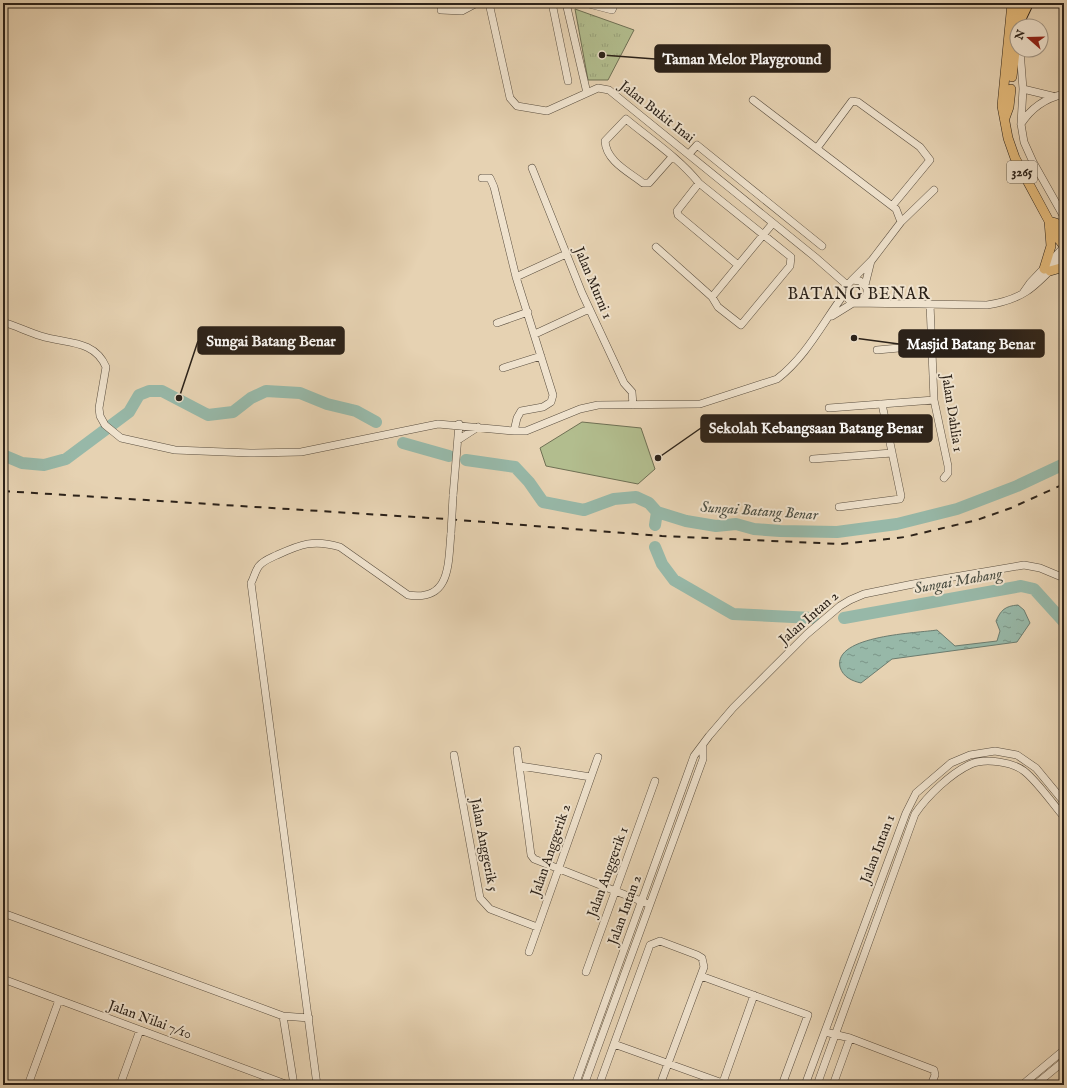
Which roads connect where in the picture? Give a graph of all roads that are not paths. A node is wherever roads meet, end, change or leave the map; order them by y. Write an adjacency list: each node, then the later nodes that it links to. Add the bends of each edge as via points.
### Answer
1 (477, 3): 10 (street, via 462,11)
2 (489, 3): 17 (street, Jalan Bukit Inai, via 510,98 517,106 547,111)
3 (552, 3): 15 (street)
4 (566, 3): 17 (street)
5 (585, 3): 6 (street, via 612,10)
6 (615, 3)
7 (1012, 3): 21 (main road, 3265, via 1002,106)
8 (1020, 3): 11 (main road, 3265)
9 (1028, 3): 12 (highway)
10 (441, 10)
11 (1019, 18)
12 (1022, 18)
13 (1015, 58): 21 (main road, 3265, via 1009,107)
14 (1021, 58): 16 (street)
15 (568, 81)
16 (1023, 89): 19 (street); 22 (street)
17 (587, 93): 24 (street, Jalan Bukit Inai, via 598,88 609,90)
18 (1064, 94): 19 (street)
19 (1052, 96): 22 (street, via 1033,108)
20 (753, 100): 23 (street)
21 (1004, 119): 34 (main road, 3265, via 1015,158)
22 (1021, 124): 31 (street, via 1024,142 1033,162)
23 (817, 148): 30 (street); 30 (street, via 852,101 858,102 920,147 930,160)
24 (689, 154): 33 (street, Jalan Bukit Inai); 37 (street, via 697,145)
25 (672, 157): 25 (street, via 649,183 643,183 610,157 606,141 626,119); 28 (street, via 692,174)
26 (532, 168): 40 (street, Jalan Murni 1)
27 (482, 178): 46 (street, via 490,178 494,187)
28 (699, 184): 36 (street); 43 (street, via 677,211 678,215)
29 (934, 190): 32 (street)
30 (892, 206): 32 (street, via 899,214)
31 (1064, 217)
32 (901, 222): 42 (street)
33 (773, 223): 36 (street); 47 (street, Jalan Bukit Inai)
34 (1049, 224): 35 (main road, 3265, via 1056,223); 39 (main road, 3265); 45 (main road, via 1051,246)
35 (1064, 232)
36 (763, 234): 43 (street); 50 (street, via 791,257 788,269 741,325 718,307)
37 (822, 246)
38 (656, 247): 50 (street)
39 (1064, 247): 45 (street)
40 (566, 254): 46 (street); 54 (street, Jalan Murni 1)
41 (1064, 256): 45 (street)
42 (872, 260): 47 (street); 48 (street)
43 (738, 265): 50 (street)
44 (1064, 267): 45 (main road)
45 (1047, 270): 53 (street, via 1032,290 1012,300 987,305)
46 (516, 278): 55 (street)
47 (850, 282): 48 (street, via 860,281); 49 (street)
48 (866, 288): 51 (street); 52 (street, via 865,299)
49 (845, 293): 52 (street, via 848,300); 56 (street)
50 (712, 297)
51 (887, 302): 52 (street); 53 (street)
52 (856, 303): 56 (street)
53 (930, 304): 60 (street, Jalan Dahlia 1)
54 (589, 310): 59 (street); 66 (street, Jalan Murni 1, via 624,383 632,392)
55 (528, 312): 58 (street); 59 (street)
56 (830, 317): 66 (street, via 795,363 777,379 700,404)
57 (3, 322): 68 (street, via 42,336 75,342 96,352 106,367 100,416 112,432 121,438 139,443 175,450 284,453 338,446)
58 (497, 323)
59 (535, 334): 62 (street)
60 (932, 345): 61 (street); 64 (street, Jalan Dahlia 1)
61 (877, 350)
62 (541, 356): 63 (street); 71 (street, via 553,395 551,402 543,407 522,411 517,418)
63 (503, 368)
64 (934, 400): 65 (street); 75 (street, Jalan Dahlia 1, via 948,466 948,473)
65 (882, 404): 67 (street); 73 (street)
66 (633, 406): 71 (street, via 580,409 526,431)
67 (829, 408)
68 (438, 424): 69 (street); 72 (street, via 453,431)
69 (459, 424): 70 (street); 72 (street)
70 (478, 427): 71 (street); 72 (street)
71 (514, 431)
72 (458, 440): 100 (street, bridge, via 446,578 440,587 428,595 408,595 340,547 330,543 312,542 299,544 266,560 251,583)
73 (892, 453): 74 (street); 76 (street, via 900,499)
74 (813, 459)
75 (944, 478)
76 (839, 507)
77 (1063, 577): 78 (street, Jalan Intan 2, via 1024,565 913,584 864,594 850,600 807,634 733,708)
78 (703, 747): 89 (street, Jalan Intan 2, via 694,756); 90 (street, Jalan Intan 2, via 703,759)
79 (518, 750): 82 (street)
80 (454, 755): 92 (street, Jalan Anggerik 5, via 480,898 490,909)
81 (598, 756): 83 (street, Jalan Anggerik 2)
82 (520, 766): 83 (street); 87 (street, via 531,855 534,859)
83 (591, 777): 87 (street, Jalan Anggerik 2)
84 (655, 781): 88 (street, Jalan Anggerik 1)
85 (1064, 802): 102 (street, Jalan Intan 1, via 1036,768 1017,755 995,751 970,755 952,763 916,793 906,813)
86 (1064, 818): 103 (street, Jalan Intan 1, via 1026,772 1016,766 982,761 972,764 933,792 915,814)
87 (558, 869): 88 (street); 92 (street, Jalan Anggerik 2)
88 (615, 891): 89 (street); 94 (street, Jalan Anggerik 1)
89 (642, 901): 90 (street); 115 (street, Jalan Intan 2)
90 (650, 904): 116 (street, Jalan Intan 2)
91 (3, 913): 99 (street)
92 (538, 927): 93 (street, Jalan Anggerik 2)
93 (529, 952)
94 (586, 972)
95 (701, 976): 97 (street); 105 (street, via 704,966 702,958 660,941 650,945); 108 (street)
96 (3, 979): 98 (street, Jalan Nilai 7/10)
97 (754, 995): 109 (street); 119 (street, via 808,1015)
98 (60, 1000): 101 (street, Jalan Nilai 7/10); 110 (street)
99 (283, 1016): 100 (street); 113 (street)
100 (309, 1018): 114 (street)
101 (140, 1030): 111 (street); 112 (street, Jalan Nilai 7/10)
102 (824, 1032): 103 (street); 120 (street, Jalan Intan 1)
103 (836, 1035): 104 (street); 121 (street, Jalan Intan 1)
104 (850, 1038): 122 (street); 123 (street, via 934,1070)
105 (614, 1044): 108 (street); 117 (street)
106 (1064, 1050): 124 (street)
107 (1064, 1061): 125 (street)
108 (668, 1063): 109 (street); 118 (street)
109 (724, 1084)
110 (28, 1085)
111 (120, 1085)
112 (288, 1085)
113 (294, 1085)
114 (318, 1085)
115 (575, 1085)
116 (584, 1085)
117 (599, 1085)
118 (660, 1085)
119 (782, 1085)
120 (805, 1085)
121 (817, 1085)
122 (833, 1085)
123 (931, 1085)
124 (1022, 1085)
125 (1035, 1085)

